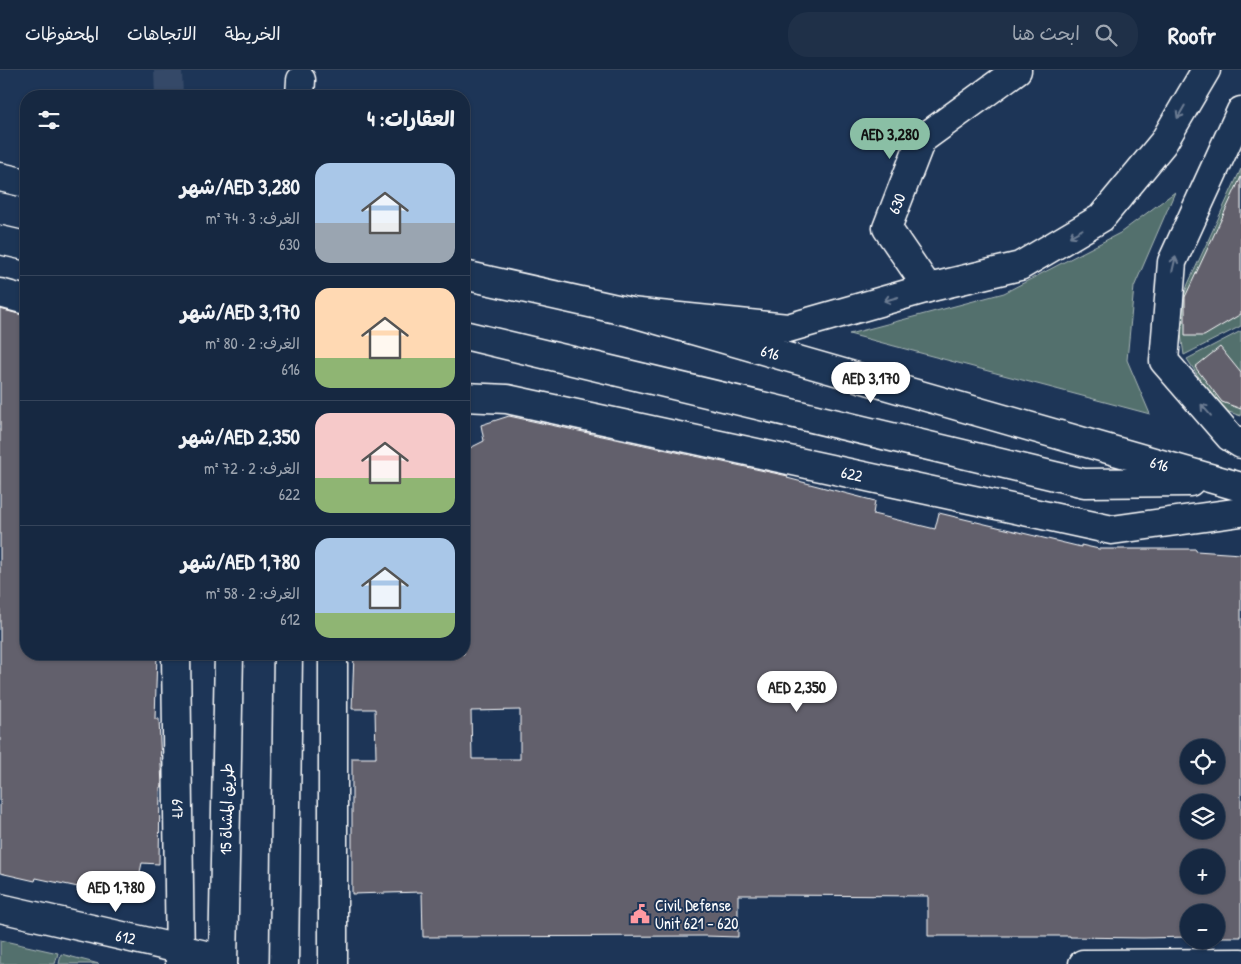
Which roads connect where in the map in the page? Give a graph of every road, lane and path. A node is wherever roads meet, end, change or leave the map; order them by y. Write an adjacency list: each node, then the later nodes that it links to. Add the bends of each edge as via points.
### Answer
1 (1017, 70): 9 (street, 630, via 921,140 887,228)
2 (1206, 70): 9 (street, one-way to 9, via 1163,143 1101,218 1020,266)
3 (1241, 111): 15 (street, one-way to 3, via 1230,437 1164,362 1172,262)
4 (0, 177): 5 (street)
5 (20, 182)
6 (0, 240): 7 (street)
7 (20, 245)
8 (470, 276): 12 (street, 616)
9 (928, 288): 12 (street, one-way to 12, via 788,328)
10 (0, 293): 11 (street)
11 (20, 298)
12 (630, 312): 16 (street, 616)
13 (470, 336): 16 (street, 616, via 1084,483)
14 (470, 397): 17 (street, 622, via 508,399 1112,530)
15 (1241, 444)
16 (1230, 484)
17 (1241, 512)
18 (176, 660): 23 (street, 617)
19 (230, 660): 24 (street, طريق المشاة 15)
20 (288, 660): 26 (street)
21 (333, 660): 27 (street)
22 (0, 908): 23 (street, 612)
23 (180, 956): 24 (street, 612)
24 (223, 961)
25 (1241, 963): 28 (street)
26 (284, 964)
27 (332, 964)
28 (1083, 964)

